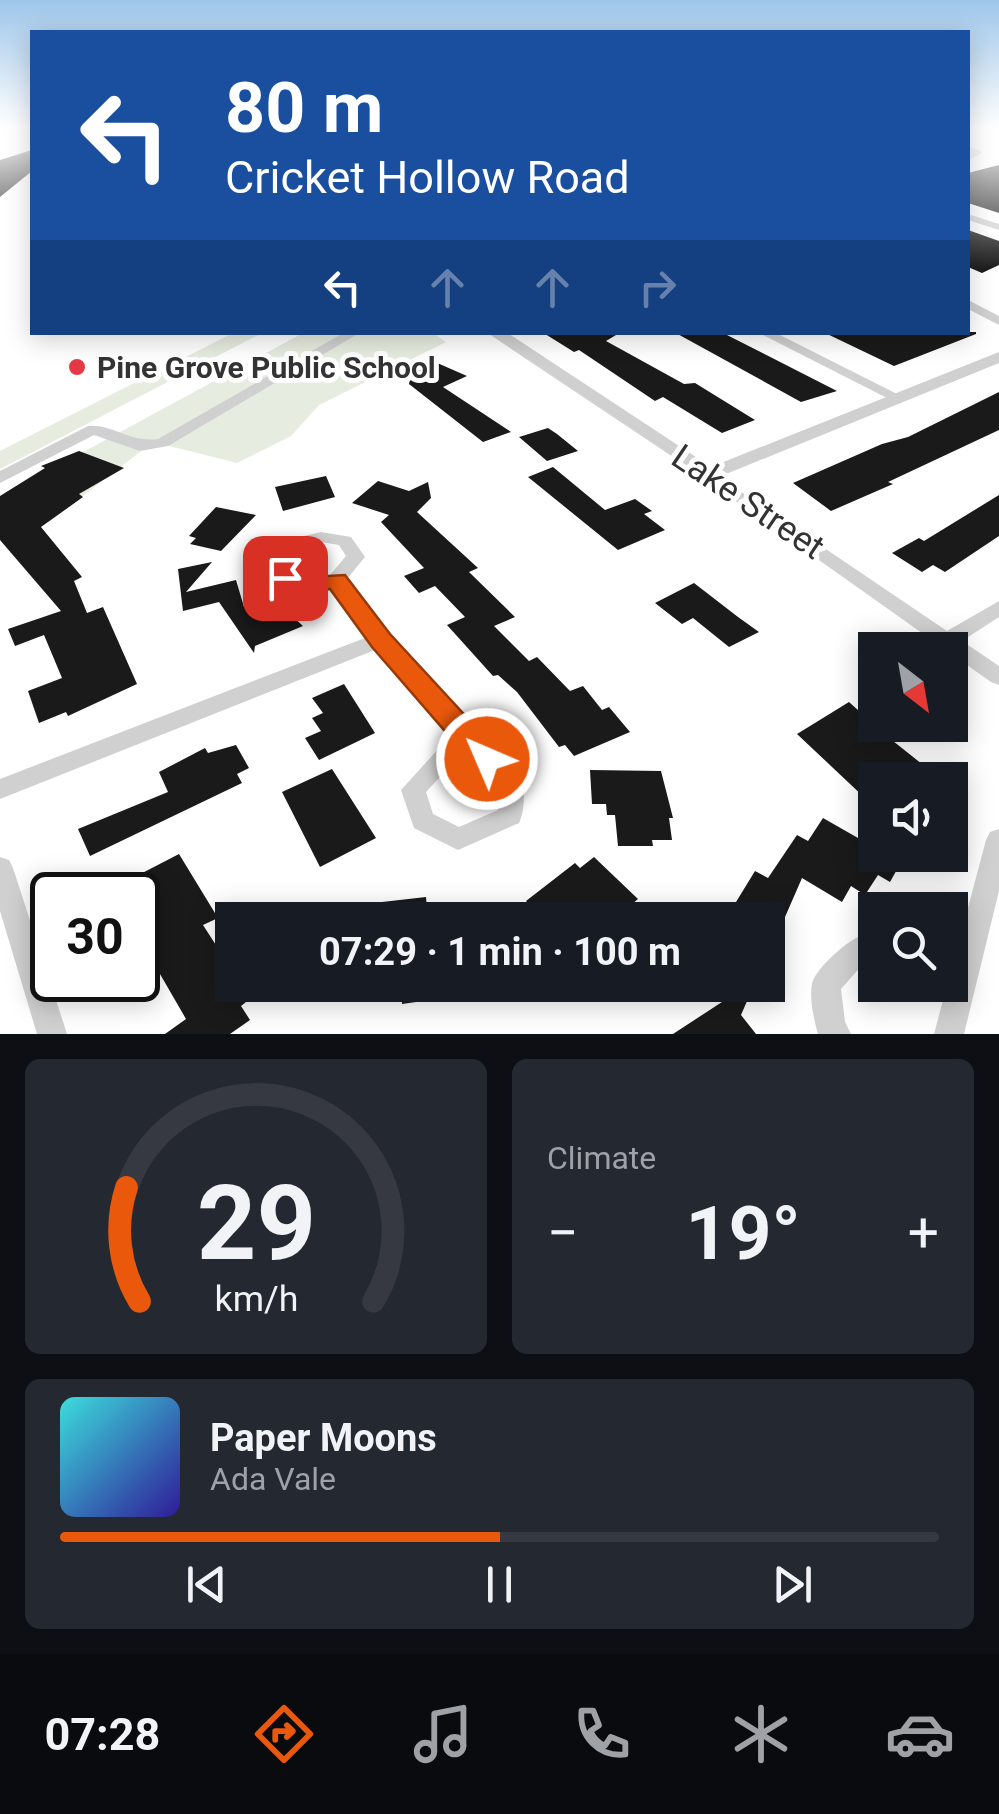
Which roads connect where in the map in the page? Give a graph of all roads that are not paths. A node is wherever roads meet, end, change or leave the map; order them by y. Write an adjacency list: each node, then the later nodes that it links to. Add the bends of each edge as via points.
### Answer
1 (970, 218): 2 (street)
2 (999, 227)
3 (970, 305): 4 (street)
4 (999, 321)
5 (349, 335): 11 (street, via 162,443 140,446 93,429)
6 (499, 335): 10 (street, Lake Street)
7 (769, 335): 9 (street)
8 (999, 357): 9 (street)
9 (896, 397): 10 (street)
10 (709, 475): 14 (street, Lake Street)
11 (0, 478)
12 (336, 580): 16 (street)
13 (999, 608): 15 (street)
14 (936, 632)
15 (961, 632)
16 (381, 640): 19 (street); 20 (street)
17 (968, 655): 18 (street, Lake Street)
18 (999, 677)
19 (463, 737): 19 (street, via 511,780 510,816 458,839 423,821 413,790)
20 (0, 789)
21 (999, 840): 23 (street)
22 (0, 868): 26 (street)
23 (968, 931)
24 (858, 950): 27 (street, via 826,984)
25 (953, 1002): 28 (street)
26 (52, 1034)
27 (836, 1034)
28 (949, 1034)

